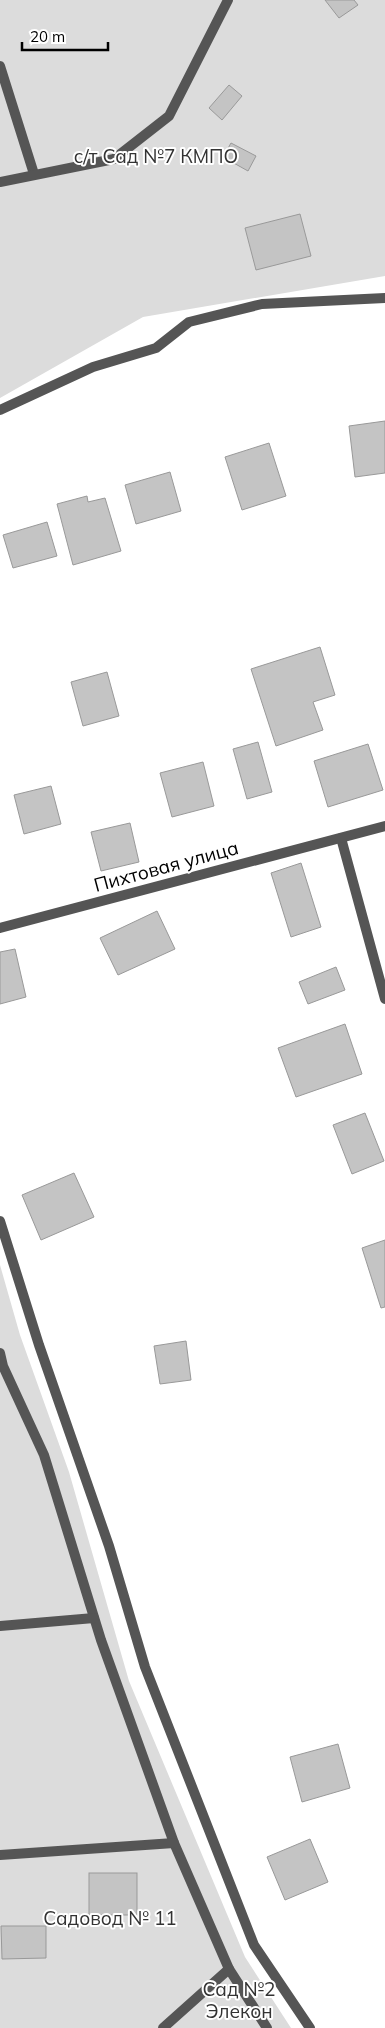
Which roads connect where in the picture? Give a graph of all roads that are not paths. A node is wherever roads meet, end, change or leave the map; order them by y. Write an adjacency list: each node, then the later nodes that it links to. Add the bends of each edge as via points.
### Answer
1 (228, 0): 3 (street, via 169,116 114,159)
2 (0, 66): 3 (street)
3 (34, 174): 4 (street)
4 (0, 182)
5 (385, 298): 6 (street, via 262,304 188,322 156,348 93,367)
6 (0, 410)
7 (385, 826): 8 (street, Пихтовая улица)
8 (342, 838): 9 (street, Пихтовая улица); 10 (street)
9 (0, 928)
10 (385, 999)
11 (0, 1220): 21 (street, via 39,1345 109,1546 145,1667 254,1944)
12 (0, 1353): 13 (street)
13 (2, 1366): 14 (street, via 44,1455)
14 (94, 1618): 15 (street); 16 (street)
15 (0, 1626)
16 (174, 1843): 17 (street); 18 (street)
17 (0, 1855)
18 (229, 1969): 19 (street); 20 (street)
19 (163, 2028)
20 (267, 2028)
21 (310, 2028)

